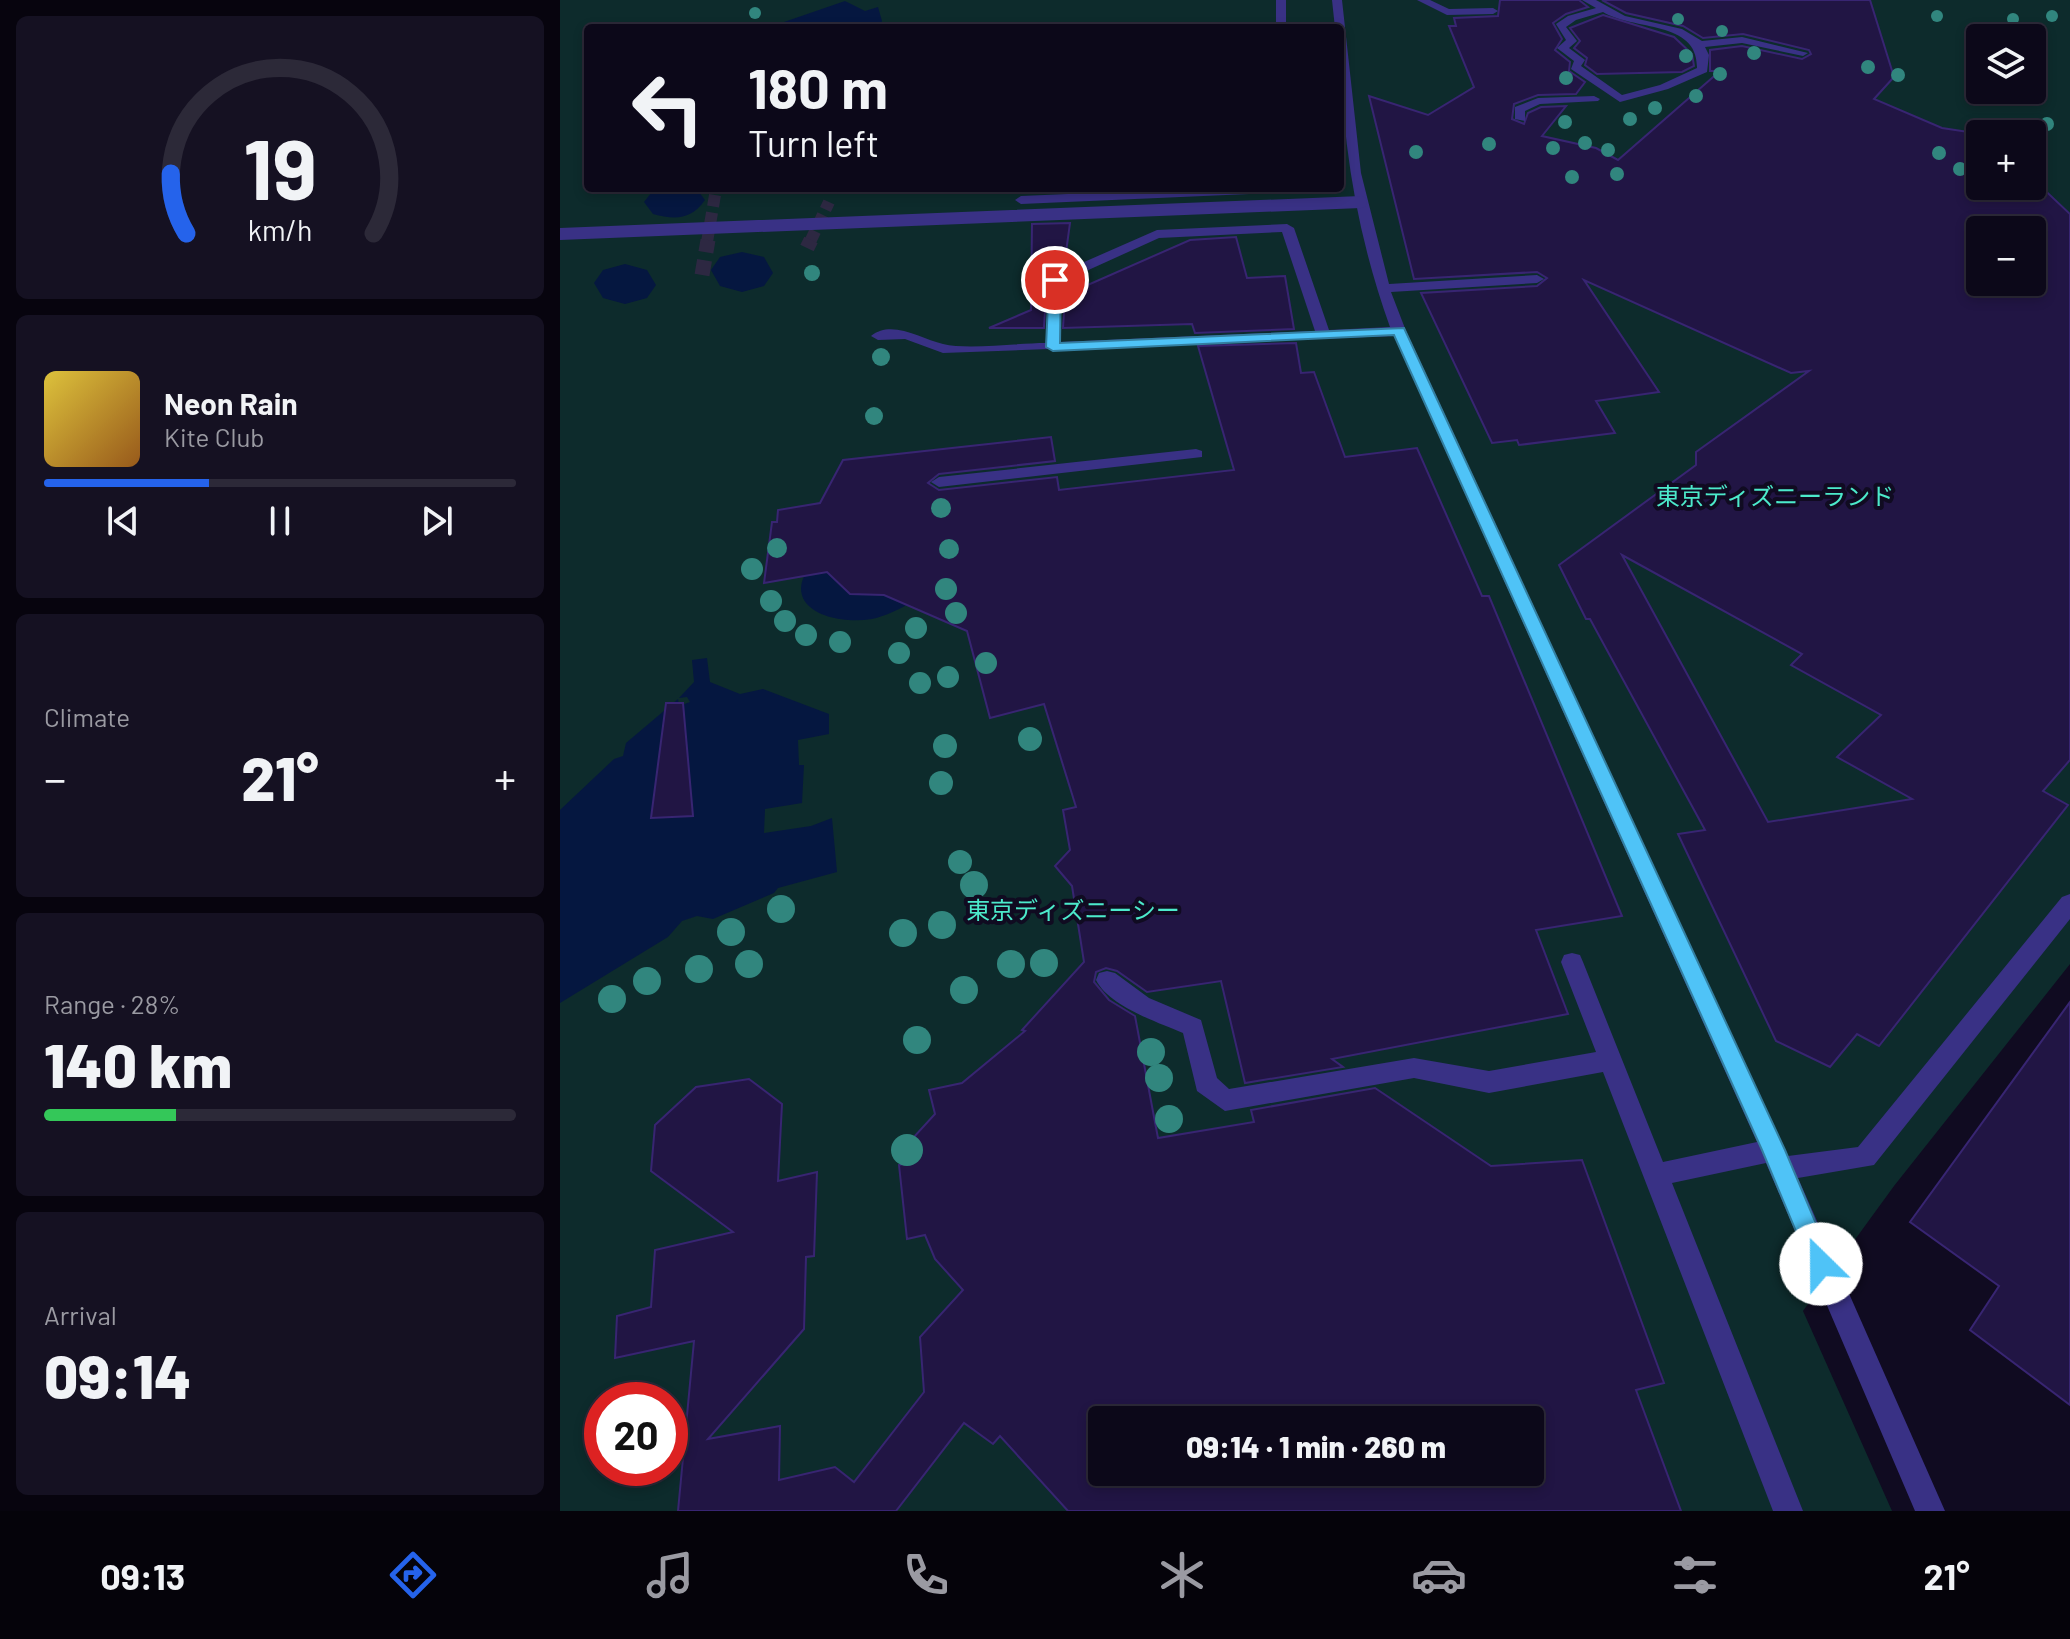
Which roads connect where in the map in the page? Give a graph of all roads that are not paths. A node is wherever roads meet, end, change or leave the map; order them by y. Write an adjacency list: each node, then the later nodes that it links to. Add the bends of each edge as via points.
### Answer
1 (1281, 0): 7 (street)
2 (1337, 0): 8 (street)
3 (1422, 0): 6 (street, via 1447,12)
4 (1587, 0): 5 (street)
5 (1607, 8): 9 (street, via 1629,20 1683,30); 9 (street, via 1560,26 1572,41 1562,48 1580,60 1575,67 1620,99 1703,70)
6 (1493, 11)
7 (1281, 24)
8 (1339, 24)
9 (1698, 45): 10 (street, via 1750,41)
10 (1803, 53)
11 (1344, 84): 14 (street)
12 (1594, 99): 13 (street, via 1530,103 1519,109)
13 (1521, 119)
14 (1353, 191): 20 (street)
15 (1197, 192): 17 (street)
16 (1335, 192): 18 (street, bridge)
17 (1021, 200)
18 (560, 234)
19 (1537, 279): 20 (street)
20 (1383, 288): 21 (street)
21 (1399, 331): 22 (street); 31 (street)
22 (1323, 334): 24 (street); 24 (street, via 1287,228 1273,228 1157,234 1055,280)
23 (878, 336): 24 (street, via 907,335 943,349)
24 (1053, 347)
25 (1196, 454): 26 (street)
26 (939, 482)
27 (2070, 903): 31 (street, via 1865,1157)
28 (1572, 962): 30 (street)
29 (1107, 980): 30 (street, via 1141,1005 1193,1027 1206,1084 1225,1100 1414,1068 1489,1082)
30 (1611, 1060): 32 (street)
31 (1777, 1160): 32 (street); 34 (street)
32 (1656, 1175): 33 (street)
33 (1788, 1511)
34 (1930, 1511)

